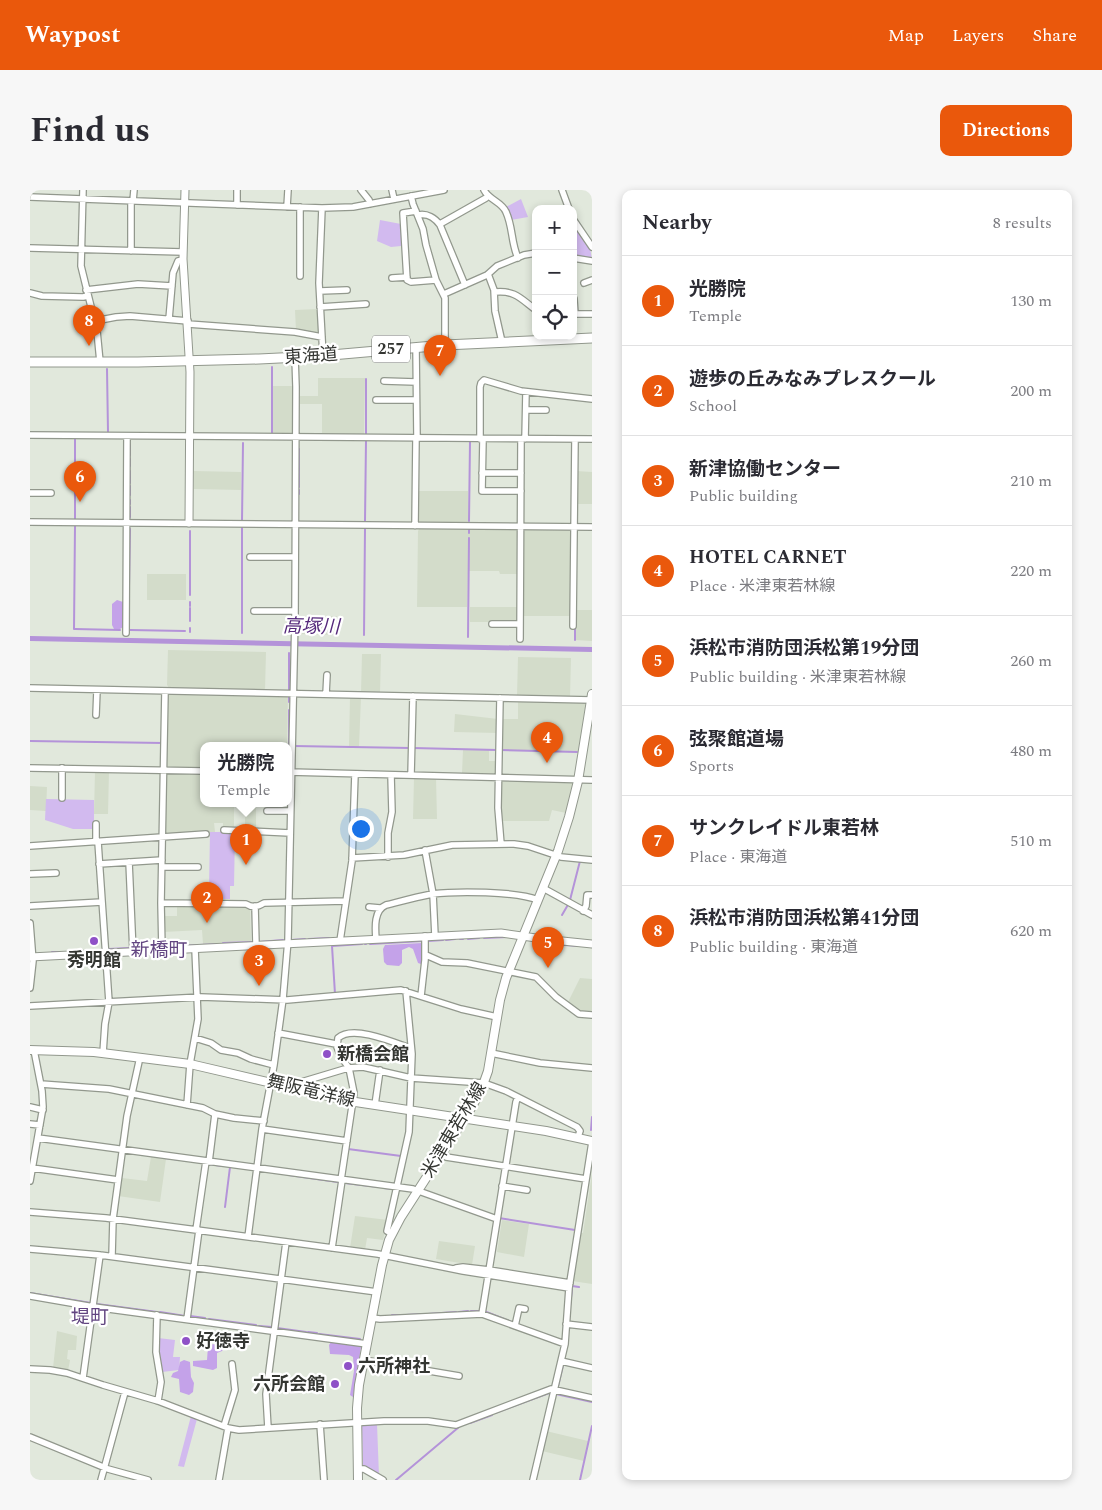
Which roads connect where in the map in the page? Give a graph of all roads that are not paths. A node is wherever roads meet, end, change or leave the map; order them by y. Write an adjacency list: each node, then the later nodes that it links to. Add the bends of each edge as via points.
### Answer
1 (83, 190): 13 (street)
2 (134, 190): 15 (street)
3 (185, 190): 16 (street)
4 (237, 190): 18 (street)
5 (288, 190): 20 (street)
6 (361, 190): 17 (street)
7 (392, 190): 14 (street)
8 (444, 190): 11 (street)
9 (562, 190): 19 (street)
10 (486, 193): 24 (street, via 486,198); 32 (street, via 506,210)
11 (411, 196): 14 (street); 23 (street)
12 (30, 197): 13 (street)
13 (83, 199): 15 (street); 28 (street)
14 (394, 200): 17 (street)
15 (132, 201): 16 (street); 29 (street)
16 (184, 203): 18 (street); 31 (street)
17 (370, 204): 22 (street)
18 (237, 205): 20 (street)
19 (568, 205)
20 (287, 206): 21 (street)
21 (300, 207): 22 (street); 36 (street)
22 (322, 208): 45 (street)
23 (417, 213): 24 (street); 37 (street, via 403,213); 39 (street)
24 (440, 224): 42 (street)
25 (577, 225): 26 (street)
26 (592, 246)
27 (30, 248): 28 (street)
28 (81, 250): 29 (street); 48 (street, via 81,272)
29 (131, 251): 31 (street)
30 (532, 254): 32 (street)
31 (183, 256): 43 (street, via 175,265); 57 (street)
32 (518, 258): 35 (street, via 497,266)
33 (577, 259): 34 (street)
34 (592, 261)
35 (488, 274): 42 (street); 46 (street)
36 (300, 276)
37 (407, 277): 38 (street); 39 (street, via 411,282)
38 (392, 278)
39 (436, 280): 49 (street)
40 (592, 280): 41 (street)
41 (584, 282)
42 (465, 285): 49 (street)
43 (172, 286): 48 (street, via 138,284); 55 (street)
44 (347, 290): 45 (street)
45 (320, 291): 51 (street)
46 (494, 292): 52 (street, via 510,292); 60 (street)
47 (30, 293): 48 (street, via 82,297)
48 (87, 293): 56 (street)
49 (444, 294): 61 (street)
50 (366, 304): 51 (street)
51 (320, 307): 58 (street)
52 (532, 307)
53 (577, 314): 54 (street)
54 (592, 314)
55 (169, 319): 56 (street, via 123,316); 57 (street)
56 (95, 321): 67 (street)
57 (188, 323): 58 (street); 65 (street)
58 (322, 337): 63 (street)
59 (592, 338): 60 (highway, 東海道 / 257)
60 (502, 342): 61 (highway, 東海道 / 257)
61 (445, 345): 62 (highway, 東海道 / 257)
62 (416, 347): 63 (highway, 東海道 / 257); 69 (street)
63 (323, 356): 64 (highway, 東海道 / 257)
64 (295, 358): 65 (highway, 東海道 / 257); 79 (street)
65 (190, 361): 67 (highway, 東海道 / 257); 78 (street)
66 (30, 362): 67 (highway, 東海道 / 257)
67 (100, 362)
68 (384, 381): 69 (street)
69 (416, 382): 73 (street)
70 (526, 392): 71 (street); 74 (street); 81 (street, via 484,380 481,383)
71 (592, 398)
72 (376, 400): 73 (street)
73 (416, 400): 80 (street)
74 (526, 410): 75 (street); 82 (street)
75 (546, 410)
76 (30, 435): 77 (street)
77 (127, 436): 78 (street); 91 (street)
78 (190, 436): 79 (street); 92 (street)
79 (296, 437): 80 (street); 93 (street)
80 (416, 438): 81 (street); 94 (street)
81 (481, 438): 82 (street); 85 (street)
82 (523, 439): 83 (street); 86 (street)
83 (575, 439): 84 (street); 96 (street)
84 (592, 439)
85 (482, 473): 86 (street); 87 (street, via 482,491)
86 (521, 473): 87 (street)
87 (521, 491): 95 (street)
88 (30, 493): 89 (street)
89 (51, 493)
90 (30, 522): 91 (street)
91 (127, 523): 92 (street); 105 (street)
92 (189, 524): 93 (street)
93 (295, 525): 94 (street); 99 (street)
94 (415, 526): 95 (street)
95 (521, 527): 96 (street); 103 (street)
96 (574, 527): 97 (street); 104 (street)
97 (592, 527)
98 (250, 557): 99 (street)
99 (295, 557): 101 (street)
100 (254, 611): 101 (street)
101 (295, 612): 111 (street)
102 (492, 624): 103 (street)
103 (520, 624): 106 (street)
104 (573, 626)
105 (126, 633)
106 (520, 639)
107 (327, 675): 112 (street)
108 (30, 688): 109 (street)
109 (97, 690): 110 (street); 116 (street)
110 (166, 691): 111 (street); 120 (street)
111 (293, 694): 112 (street); 117 (street)
112 (326, 694): 113 (street)
113 (413, 696): 114 (street); 125 (street)
114 (500, 698): 115 (street); 126 (street)
115 (592, 698): 127 (main road, 米津東若林線)
116 (96, 715)
117 (291, 742)
118 (30, 768): 119 (street)
119 (62, 768): 120 (street); 129 (street)
120 (164, 770): 121 (street); 137 (street)
121 (200, 771)
122 (292, 772): 123 (street)
123 (355, 774): 124 (street); 144 (street)
124 (391, 774): 125 (street); 142 (street)
125 (411, 775): 126 (street)
126 (498, 777): 127 (street); 139 (street)
127 (578, 779): 128 (street); 143 (main road, 米津東若林線, via 570,817)
128 (592, 780)
129 (62, 798)
130 (290, 807): 132 (street)
131 (267, 811): 132 (street)
132 (290, 811): 135 (street)
133 (96, 824): 138 (street)
134 (224, 830): 135 (street)
135 (290, 833): 158 (street)
136 (206, 834): 137 (street)
137 (162, 837): 138 (street); 148 (street)
138 (97, 842): 140 (street); 147 (street)
139 (501, 844): 141 (street, via 452,845); 143 (street, via 523,845)
140 (30, 846)
141 (425, 850): 142 (street); 153 (street)
142 (388, 856): 144 (street)
143 (556, 856): 145 (street); 152 (main road, 米津東若林線)
144 (352, 858): 156 (street)
145 (592, 860)
146 (129, 862): 147 (street); 148 (street); 177 (street)
147 (99, 864): 157 (street)
148 (162, 864): 149 (street); 159 (street)
149 (198, 867)
150 (56, 873): 151 (street)
151 (30, 874)
152 (543, 888): 155 (main road, 米津東若林線); 164 (street)
153 (433, 894): 155 (street, via 516,894); 163 (street); 168 (street)
154 (592, 895): 164 (street, via 587,895)
155 (538, 900): 169 (main road, 米津東若林線)
156 (346, 901): 158 (street); 171 (street)
157 (102, 902): 160 (street); 178 (street)
158 (288, 902): 161 (street); 172 (street)
159 (161, 903): 161 (street); 176 (street)
160 (30, 906)
161 (255, 906): 174 (street)
162 (369, 907): 163 (street)
163 (380, 908): 170 (street)
164 (584, 911): 165 (street)
165 (592, 915)
166 (30, 923): 180 (street)
167 (425, 936): 168 (street); 170 (street); 179 (street)
168 (436, 936): 169 (street, via 501,932)
169 (523, 936): 173 (street); 181 (main road, 米津東若林線)
170 (376, 939): 171 (street)
171 (340, 941): 172 (street)
172 (287, 944): 174 (street); 186 (street)
173 (592, 944)
174 (256, 945): 175 (street)
175 (195, 948): 176 (street); 185 (street)
176 (162, 950): 177 (street)
177 (133, 952): 178 (street)
178 (106, 953): 180 (street); 187 (street)
179 (426, 955): 181 (street, via 442,962); 184 (street)
180 (31, 957): 182 (street)
181 (508, 970): 189 (street, via 538,978 579,1014); 190 (main road, 米津東若林線)
182 (30, 988)
183 (406, 991): 184 (street); 186 (street); 194 (street)
184 (421, 996): 190 (street)
185 (198, 997): 186 (street); 187 (street); 192 (street)
186 (283, 999): 191 (street)
187 (109, 1002): 188 (street); 196 (street)
188 (30, 1006)
189 (592, 1015)
190 (497, 1017): 197 (main road, 米津東若林線)
191 (278, 1033): 193 (street); 200 (street)
192 (195, 1038): 199 (street); 200 (street, via 221,1050)
193 (336, 1044): 194 (street, via 340,1036 356,1034); 201 (street)
194 (412, 1046): 204 (street)
195 (32, 1050): 196 (main road, 舞阪竜洋線); 207 (street)
196 (103, 1052): 198 (main road, 舞阪竜洋線)
197 (491, 1053): 202 (street, via 540,1063); 206 (main road, 米津東若林線)
198 (140, 1057): 199 (main road, 舞阪竜洋線); 209 (street)
199 (190, 1064): 205 (main road, 舞阪竜洋線); 212 (street)
200 (274, 1065): 205 (street)
201 (349, 1068): 203 (street); 208 (street, via 298,1083); 211 (street, via 354,1089)
202 (592, 1068)
203 (380, 1070): 204 (street); 213 (street)
204 (411, 1078): 206 (street); 216 (street)
205 (270, 1082): 208 (main road, 舞阪竜洋線); 219 (street)
206 (484, 1083): 210 (street); 218 (main road, 米津東若林線)
207 (40, 1084): 209 (street); 215 (street)
208 (295, 1088): 211 (main road, 舞阪竜洋線)
209 (133, 1094): 212 (street); 228 (street)
210 (518, 1097): 222 (street); 224 (street, via 577,1127 580,1131)
211 (353, 1102): 213 (main road, 舞阪竜洋線); 226 (street)
212 (187, 1105): 217 (street)
213 (375, 1105): 216 (main road, 舞阪竜洋線)
214 (30, 1107): 215 (street)
215 (43, 1110): 221 (street)
216 (410, 1110): 218 (main road, 舞阪竜洋線); 239 (street, via 408,1139)
217 (216, 1114): 219 (street); 230 (street)
218 (464, 1118): 222 (main road, 舞阪竜洋線); 229 (main road, 米津東若林線)
219 (264, 1121): 223 (street)
220 (30, 1124): 221 (street)
221 (40, 1125): 225 (street)
222 (512, 1126): 224 (main road, 舞阪竜洋線); 231 (street)
223 (262, 1129): 226 (street); 233 (street)
224 (578, 1137): 227 (main road, 舞阪竜洋線)
225 (38, 1138): 228 (street); 232 (street)
226 (347, 1141): 236 (street)
227 (592, 1141): 234 (street)
228 (122, 1150): 230 (street); 235 (street)
229 (442, 1154): 231 (street); 241 (main road, 米津東若林線)
230 (207, 1161): 233 (street); 245 (street)
231 (505, 1166): 234 (street); 238 (street)
232 (32, 1168): 235 (street); 237 (street)
233 (257, 1168): 236 (street); 247 (street)
234 (586, 1179): 257 (street)
235 (118, 1180): 243 (street)
236 (341, 1180): 239 (street); 249 (street)
237 (30, 1181)
238 (502, 1186): 240 (street); 244 (street)
239 (397, 1187): 241 (street); 246 (street, via 387,1231)
240 (527, 1190)
241 (417, 1191): 244 (street); 246 (main road, 米津東若林線)
242 (30, 1212): 243 (street)
243 (113, 1219): 245 (street); 252 (street)
244 (497, 1219): 255 (street)
245 (198, 1230): 247 (street); 254 (street)
246 (392, 1234): 253 (main road, 米津東若林線)
247 (248, 1237): 248 (street)
248 (286, 1242): 249 (street); 256 (street)
249 (332, 1248): 253 (street)
250 (30, 1250): 251 (street)
251 (100, 1255): 252 (street); 260 (street)
252 (112, 1256): 254 (street)
253 (384, 1256): 255 (street); 258 (main road, 米津東若林線)
254 (194, 1267): 256 (street); 265 (street)
255 (488, 1272): 257 (street); 262 (street)
256 (281, 1279): 258 (street); 269 (street)
257 (569, 1285): 266 (street)
258 (376, 1292): 264 (main road, 米津東若林線)
259 (30, 1296): 260 (street)
260 (94, 1307): 263 (street); 278 (street)
261 (525, 1309): 267 (street, via 519,1308)
262 (482, 1314): 264 (street); 267 (street)
263 (157, 1315): 265 (street); 282 (street, via 156,1352 161,1382)
264 (372, 1318): 270 (main road, 米津東若林線)
265 (187, 1319): 269 (street)
266 (566, 1324): 268 (street); 271 (street)
267 (515, 1326): 271 (street)
268 (592, 1327)
269 (274, 1331): 270 (street); 286 (street, via 265,1398)
270 (367, 1344): 272 (main road, 米津東若林線)
271 (564, 1344): 273 (street)
272 (364, 1360): 277 (street); 283 (main road, 米津東若林線)
273 (561, 1361): 275 (street); 279 (street)
274 (232, 1364): 285 (street, via 235,1390)
275 (592, 1368)
276 (30, 1369): 278 (street, via 56,1370)
277 (459, 1376)
278 (83, 1378): 280 (street)
279 (554, 1389): 281 (street); 283 (street, via 456,1424 428,1421); 296 (street)
280 (126, 1392): 282 (street); 288 (street)
281 (592, 1398)
282 (158, 1401): 285 (street)
283 (357, 1423): 284 (street); 289 (main road, 米津東若林線)
284 (320, 1424): 286 (street); 293 (street)
285 (226, 1427): 286 (street, via 239,1430); 292 (street)
286 (268, 1428)
287 (30, 1437): 288 (street)
288 (105, 1468): 290 (street); 291 (street)
289 (358, 1469): 294 (main road, 米津東若林線); 295 (street)
290 (102, 1480)
291 (148, 1480)
292 (219, 1480)
293 (324, 1480)
294 (358, 1480)
295 (383, 1480)
296 (533, 1480)

